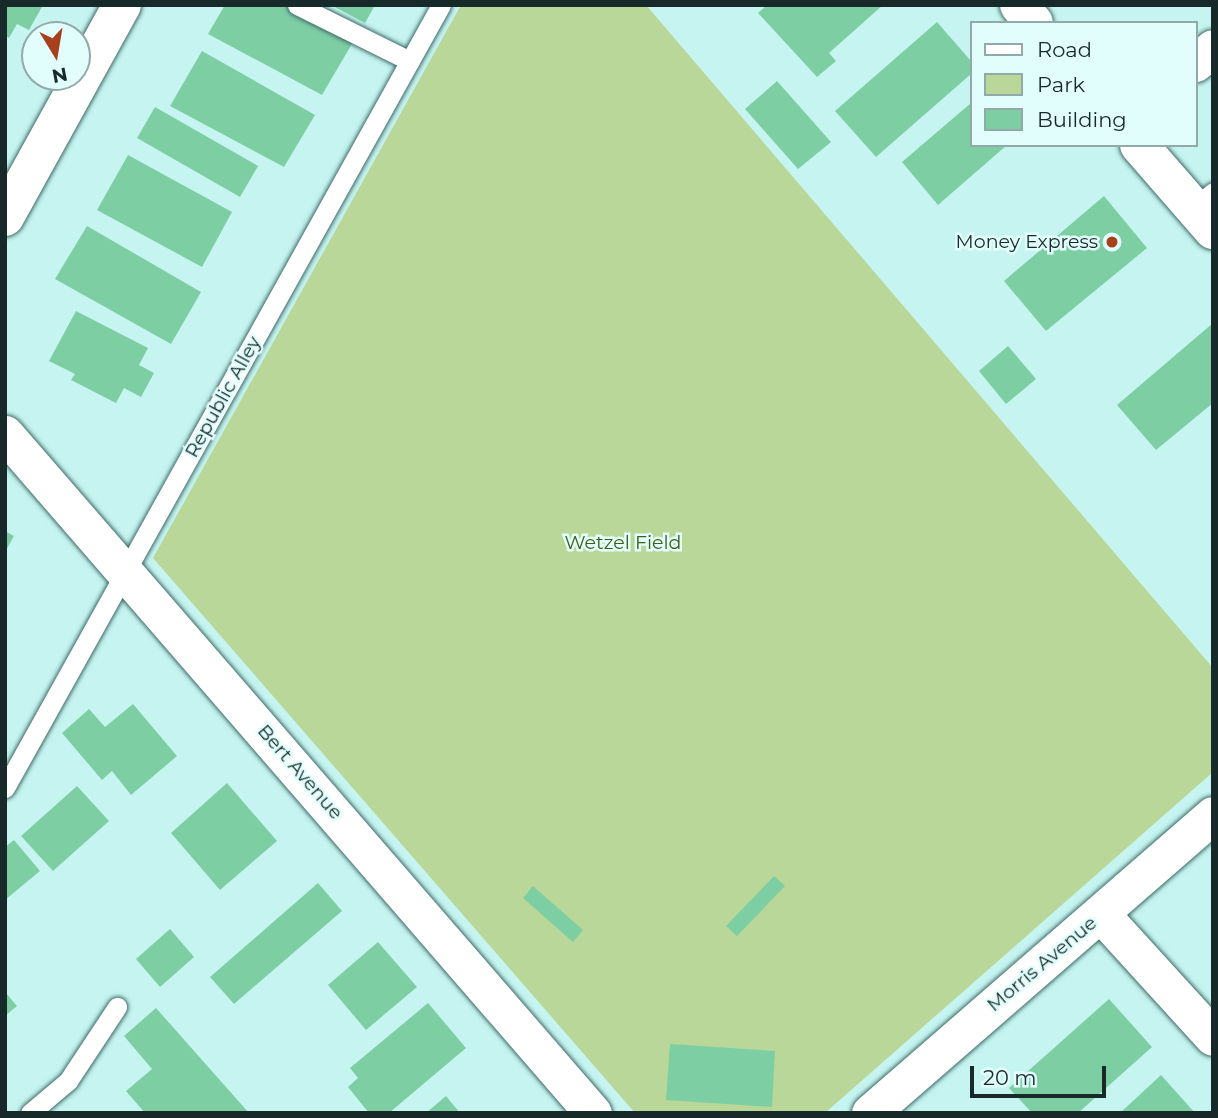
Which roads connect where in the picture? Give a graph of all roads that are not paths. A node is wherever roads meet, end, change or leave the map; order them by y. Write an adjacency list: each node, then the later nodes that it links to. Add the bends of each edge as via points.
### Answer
1 (122, 5): 11 (street)
2 (297, 5): 7 (lane)
3 (441, 5): 7 (lane, Republic Alley)
4 (1019, 5): 5 (street)
5 (1032, 21)
6 (1213, 48): 8 (street)
7 (410, 61): 13 (lane, Republic Alley)
8 (1197, 61)
9 (1141, 147): 10 (street)
10 (1206, 210)
11 (5, 217)
12 (5, 434): 13 (street, Bert Avenue)
13 (125, 573): 14 (lane, Republic Alley); 20 (street, Bert Avenue)
14 (5, 788)
15 (1213, 816): 16 (street, Morris Avenue)
16 (1101, 914): 18 (street); 21 (street, Morris Avenue)
17 (117, 1007): 19 (lane, via 68,1081)
18 (1213, 1037)
19 (30, 1113)
20 (593, 1113)
21 (870, 1113)

